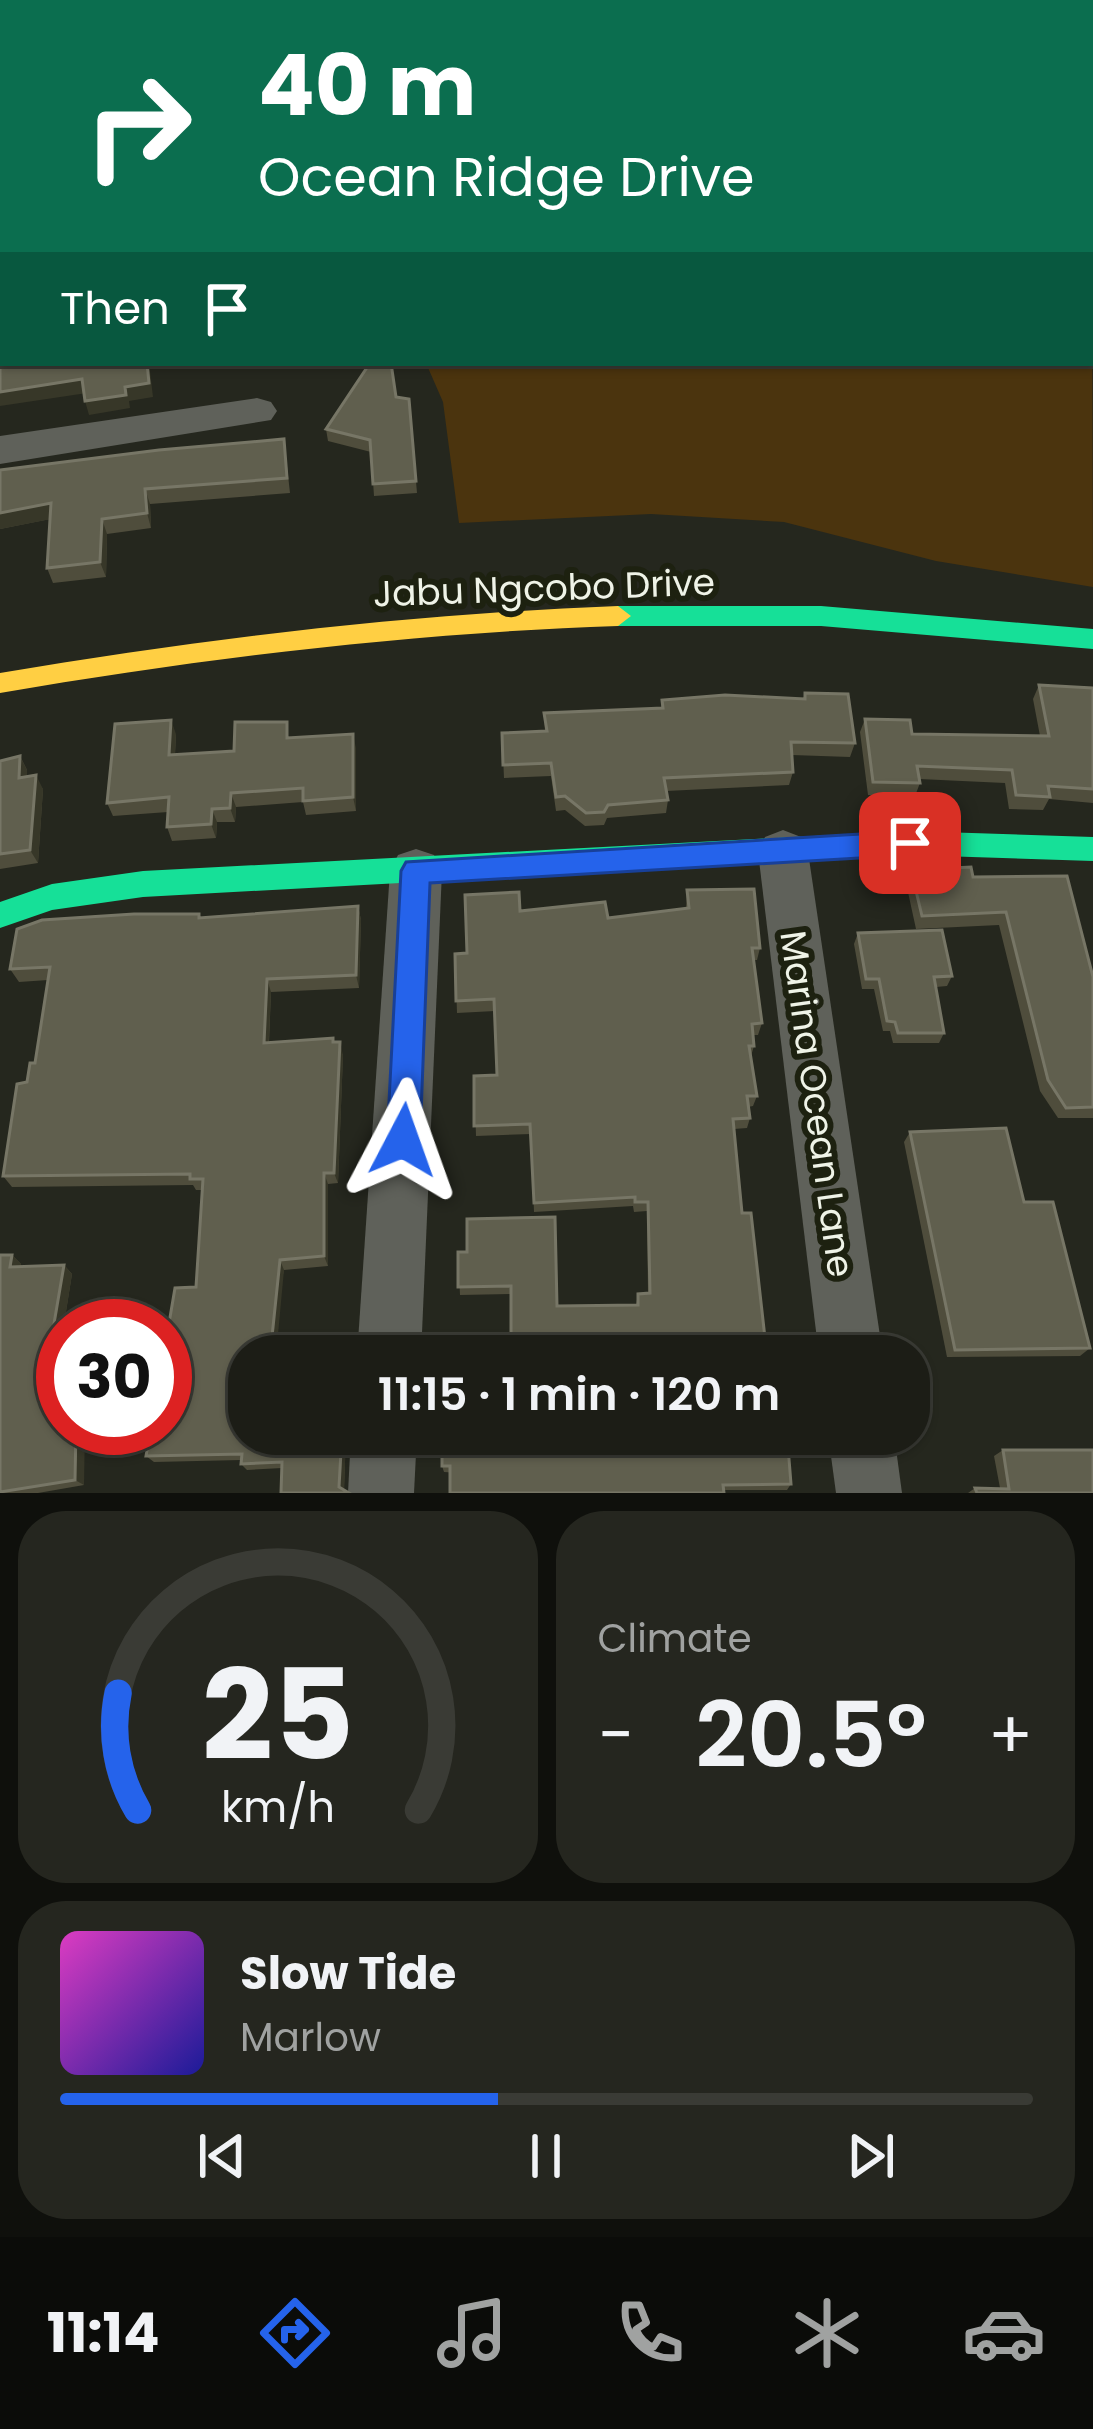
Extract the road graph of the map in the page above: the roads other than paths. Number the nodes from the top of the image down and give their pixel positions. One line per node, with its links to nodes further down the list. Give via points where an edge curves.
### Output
1 (256, 412): 2 (street)
2 (0, 451)
3 (1093, 639): 4 (main road, Jabu Ngcobo Drive, via 846,619 583,616 352,631)
4 (0, 683)
5 (1093, 849): 6 (main road, via 910,843)
6 (783, 852): 7 (main road); 10 (street, Marina Ocean Lane)
7 (416, 871): 8 (main road, via 143,884 52,897); 9 (street)
8 (0, 915)
9 (390, 1335)
10 (848, 1335)
11 (383, 1455): 13 (street)
12 (864, 1455): 14 (street)
13 (381, 1493)
14 (869, 1493)

